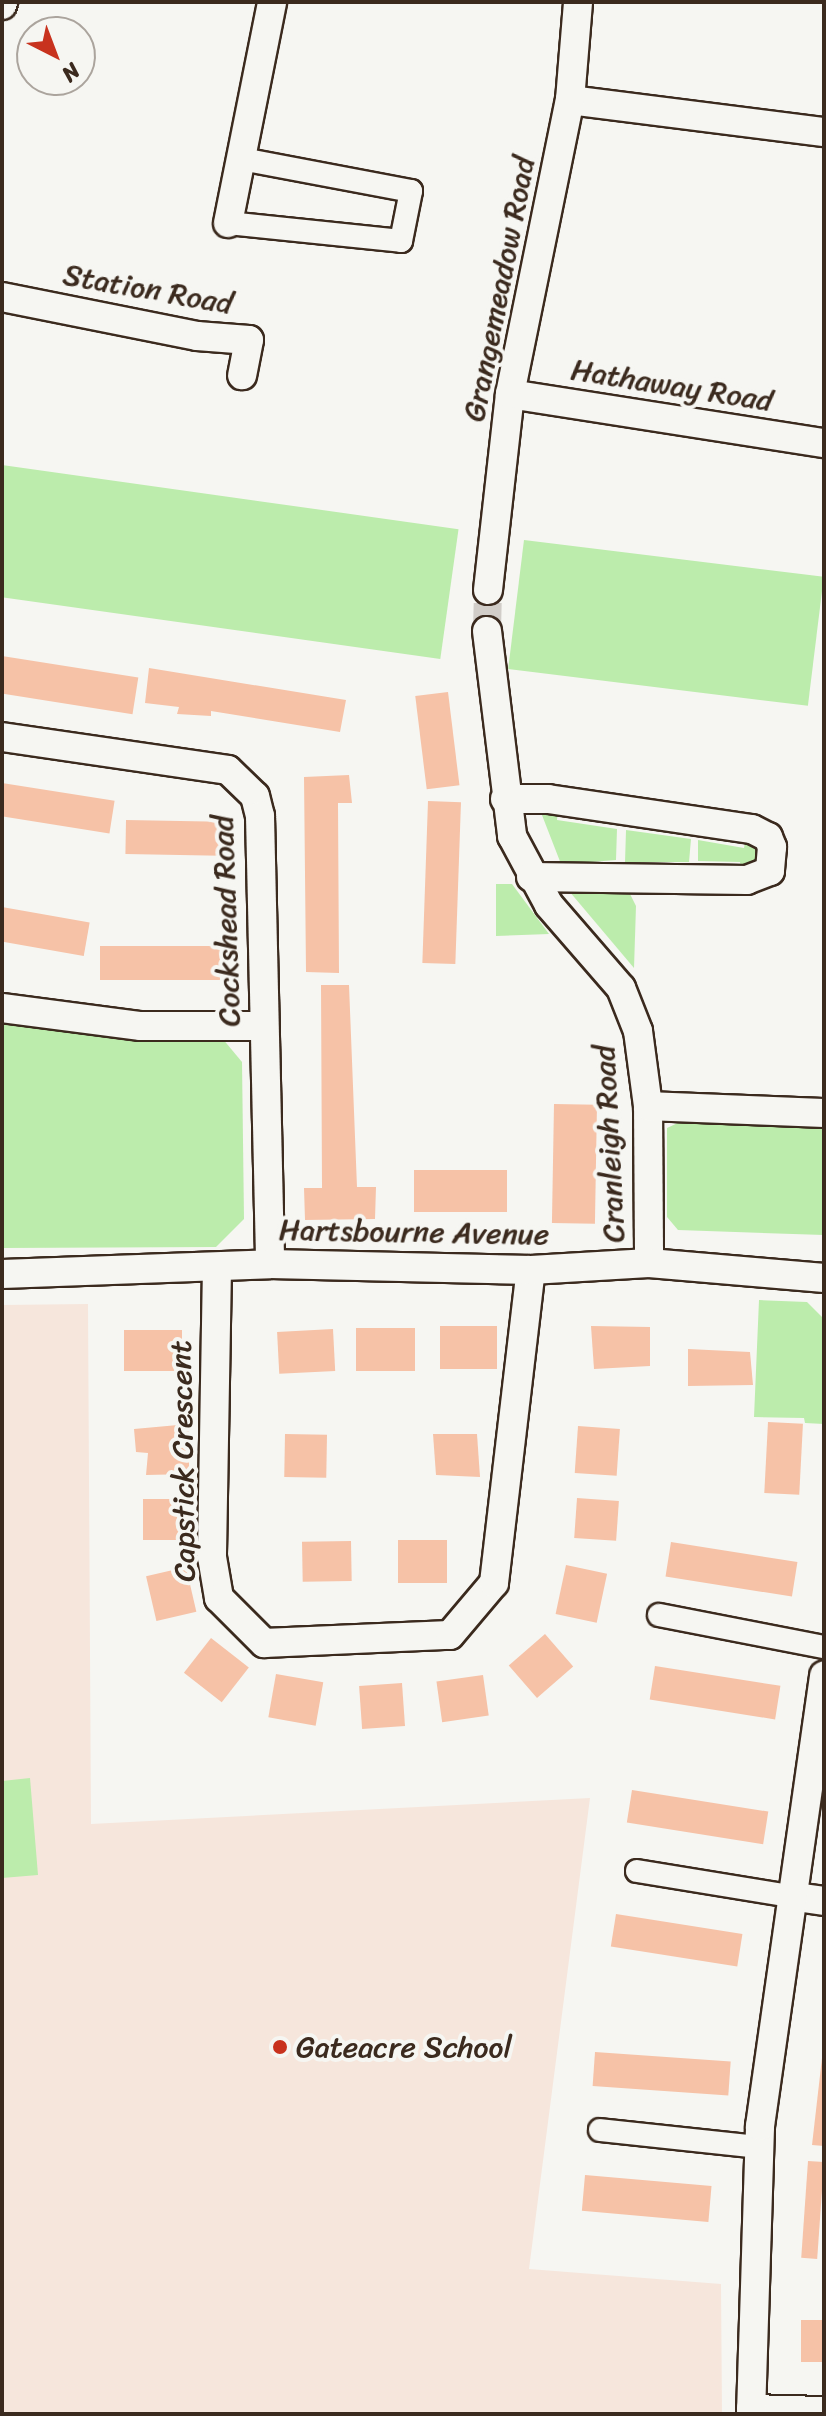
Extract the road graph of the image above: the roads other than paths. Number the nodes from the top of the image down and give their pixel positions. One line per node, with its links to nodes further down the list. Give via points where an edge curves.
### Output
1 (272, 2): 5 (street)
2 (578, 2): 3 (street, Grangemeadow Road)
3 (570, 100): 4 (street); 9 (street, Grangemeadow Road)
4 (824, 133)
5 (241, 159): 6 (street); 6 (street, via 411,191 401,241)
6 (228, 223)
7 (2, 297): 8 (street, Station Road, via 197,336 249,340)
8 (242, 375)
9 (510, 394): 10 (street, Hathaway Road); 11 (street, Grangemeadow Road)
10 (824, 443)
11 (488, 590)
12 (487, 631): 14 (street, Cranleigh Road)
13 (2, 737): 17 (street, Cockshead Road, via 228,770 243,780 255,796 260,816)
14 (505, 799): 15 (street, Cranleigh Road, via 512,836); 15 (street, via 548,799 752,829 768,837 772,847 770,871 747,880)
15 (531, 877): 18 (street, Cranleigh Road, via 607,967 627,999 638,1031)
16 (2, 1008): 17 (street, via 141,1026)
17 (263, 1026): 21 (street, Cockshead Road)
18 (648, 1106): 19 (street); 20 (street, Cranleigh Road)
19 (824, 1113)
20 (649, 1263): 23 (street, Hartsbourne Avenue); 25 (street, Hartsbourne Avenue)
21 (270, 1264): 22 (street, Hartsbourne Avenue); 23 (street, Hartsbourne Avenue)
22 (217, 1267): 23 (street, Capstick Crescent, via 212,1557 219,1598 264,1643 450,1635 494,1583); 24 (street, Hartsbourne Avenue)
23 (531, 1270)
24 (2, 1274)
25 (824, 1278)
26 (659, 1615): 27 (street)
27 (824, 1647)
28 (824, 1676): 30 (street)
29 (637, 1871): 30 (street)
30 (796, 1897): 31 (street); 33 (street)
31 (824, 1901)
32 (600, 2130): 33 (street)
33 (758, 2147): 35 (street)
34 (824, 2411): 35 (street)
35 (751, 2412)

